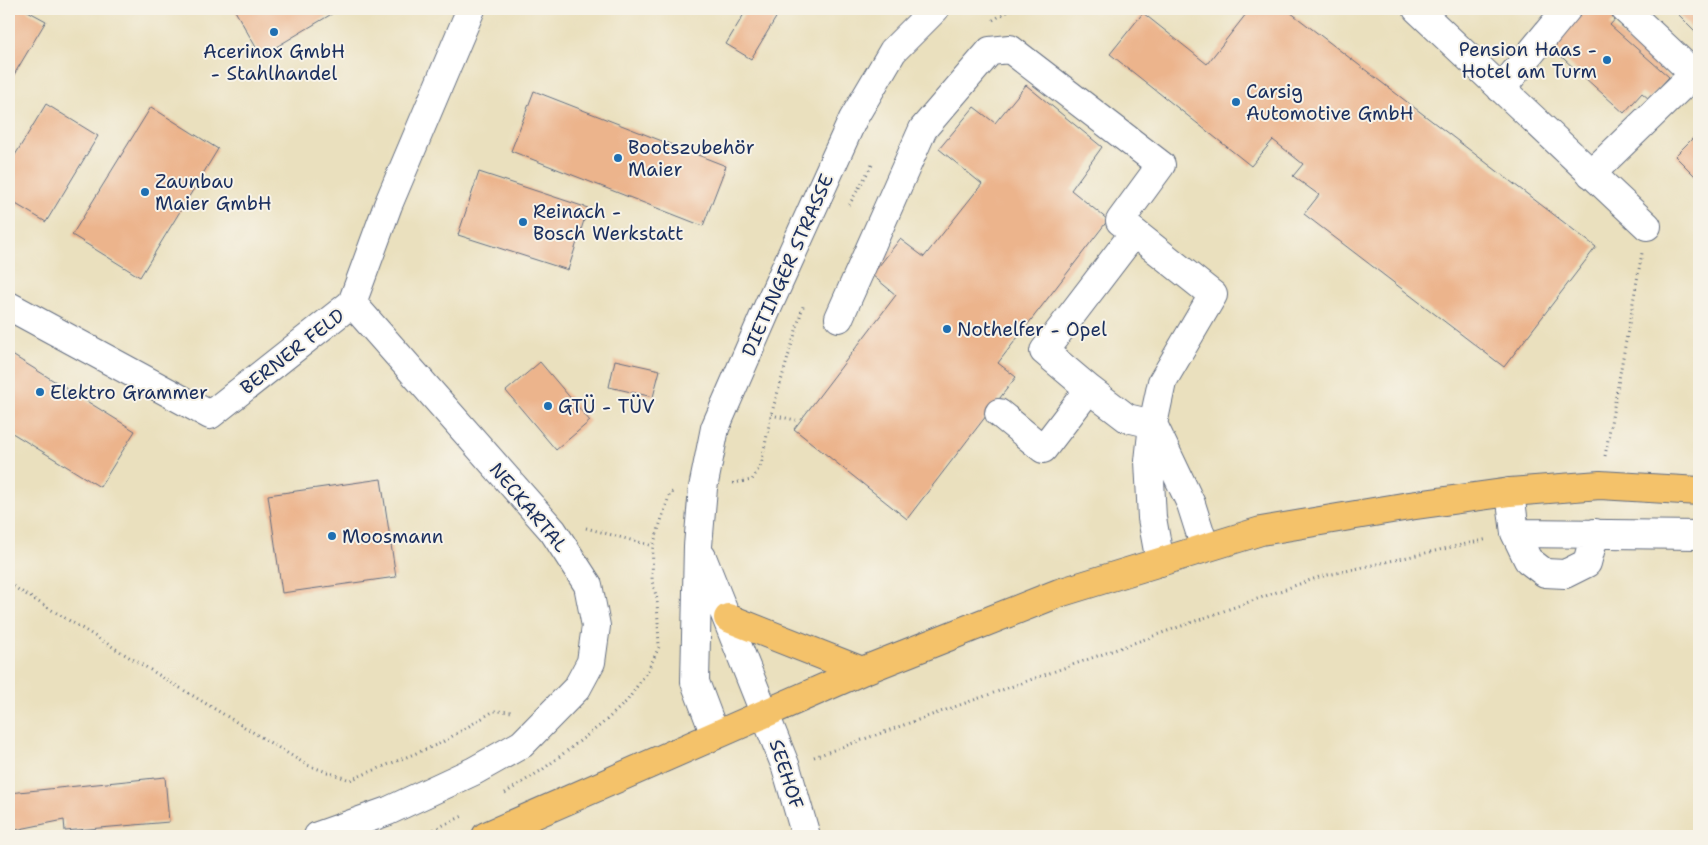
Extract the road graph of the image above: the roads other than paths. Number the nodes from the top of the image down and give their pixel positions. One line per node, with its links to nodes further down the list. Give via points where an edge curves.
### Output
1 (471, 9): 10 (street, BERNER FELD, via 388,205)
2 (935, 9): 21 (street, DIETINGER STRASSE, via 893,51 853,119 770,302 715,428 703,488)
3 (1417, 9): 6 (street)
4 (1567, 9): 6 (street)
5 (1625, 9): 7 (street, via 1694,74)
6 (1501, 89): 7 (street)
7 (1591, 174): 8 (street)
8 (1647, 226)
9 (1134, 233): 12 (street, via 1120,221 1161,165 1010,49 990,51 923,129); 13 (street, via 1044,351); 15 (street, via 1213,295 1162,382)
10 (352, 303): 11 (street, BERNER FELD, via 210,415); 28 (street, NECKARTAL, via 554,531 588,585 596,626 591,662 576,688 522,744 474,771 388,811)
11 (9, 306)
12 (839, 318)
13 (1089, 389): 14 (street, via 1043,449); 15 (street, via 1127,418)
14 (999, 412)
15 (1153, 424): 22 (street, via 1191,504); 23 (street, via 1149,461 1152,518)
16 (1699, 491): 17 (main road, via 1600,486)
17 (1510, 492): 18 (street); 22 (main road, via 1261,531)
18 (1515, 533): 19 (street); 19 (street, via 1528,560 1545,573 1565,574 1587,563)
19 (1595, 533): 20 (street)
20 (1699, 535)
21 (698, 546): 24 (street, DIETINGER STRASSE); 27 (street, DIETINGER STRASSE, via 695,682)
22 (1205, 548): 23 (main road)
23 (1160, 562): 25 (main road, via 1059,593)
24 (728, 618): 25 (main road); 26 (street, DIETINGER STRASSE)
25 (862, 670): 26 (main road)
26 (765, 713): 27 (main road); 30 (street, SEEHOF, via 786,766)
27 (715, 735): 29 (main road)
28 (318, 836)
29 (486, 836)
30 (806, 836)

